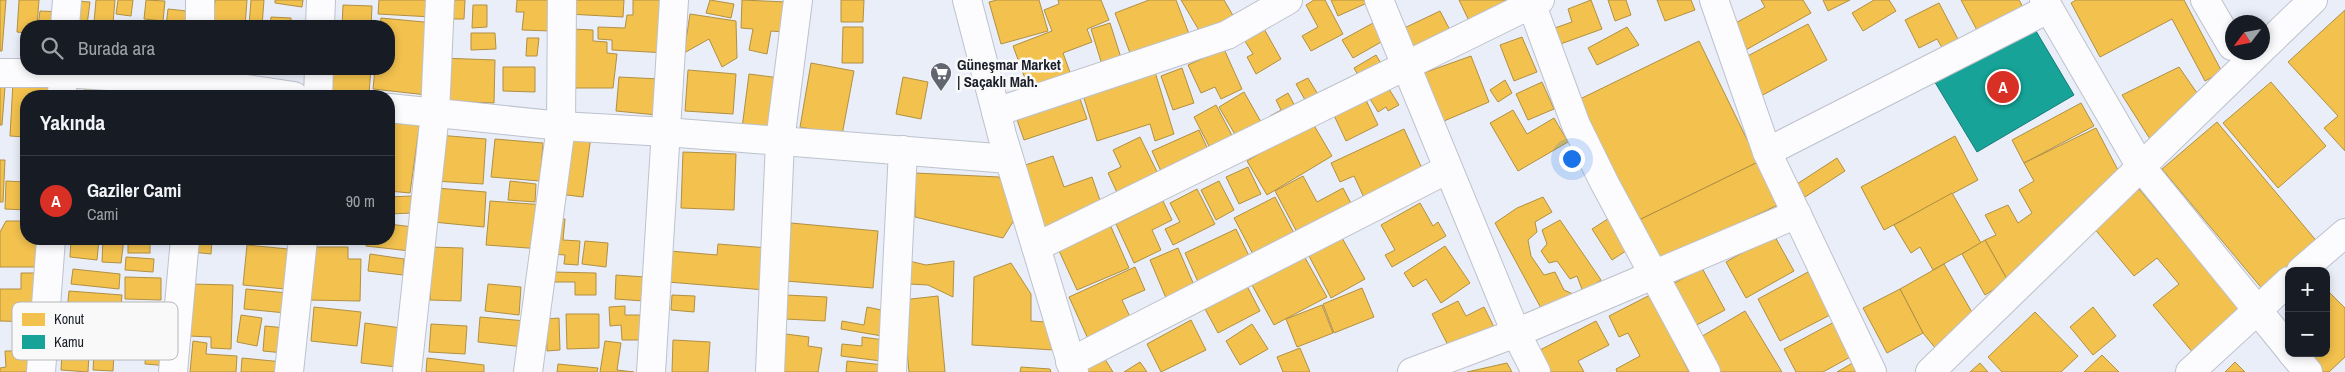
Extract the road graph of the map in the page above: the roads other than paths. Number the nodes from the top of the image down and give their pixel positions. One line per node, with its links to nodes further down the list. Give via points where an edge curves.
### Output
1 (67, 0): 16 (street)
2 (200, 0): 17 (street)
3 (321, 0): 18 (street)
4 (440, 0): 33 (street)
5 (562, 0): 34 (street)
6 (674, 0): 35 (street)
7 (798, 0): 36 (street)
8 (967, 0): 32 (street)
9 (1288, 0): 32 (street, via 1227,35)
10 (1379, 0): 22 (street)
11 (1714, 0): 38 (street)
12 (2205, 0): 19 (street)
13 (2313, 0): 20 (street)
14 (1534, 1): 22 (street); 49 (street, via 1576,125)
15 (2046, 5): 38 (street); 40 (street)
16 (65, 20)
17 (200, 20)
18 (320, 20)
19 (2225, 25)
20 (2270, 35)
21 (2240, 60): 40 (street)
22 (1407, 67): 41 (street); 47 (street)
23 (0, 73): 24 (street)
24 (20, 75)
25 (21, 75): 27 (street)
26 (319, 75): 30 (street)
27 (63, 79): 28 (street)
28 (198, 82): 29 (street)
29 (253, 90)
30 (318, 90)
31 (395, 109): 33 (street)
32 (996, 112): 39 (street)
33 (434, 113): 34 (street); 59 (street)
34 (561, 126): 35 (street); 60 (street)
35 (666, 132): 36 (street); 61 (street)
36 (780, 141): 37 (street); 62 (street)
37 (903, 150): 39 (street); 63 (street)
38 (1768, 152): 42 (street)
39 (1009, 158): 47 (street)
40 (2140, 167): 52 (street); 68 (street)
41 (1448, 169): 54 (street); 57 (street)
42 (1797, 214): 49 (street); 67 (street)
43 (2345, 233): 48 (street)
44 (51, 245): 51 (street)
45 (184, 245): 53 (street)
46 (302, 245): 58 (street)
47 (1036, 247): 57 (street)
48 (2306, 267)
49 (1653, 275): 54 (street); 66 (street)
50 (2285, 285): 52 (street)
51 (46, 302)
52 (2256, 310): 55 (street); 69 (street)
53 (178, 317)
54 (1516, 333): 64 (street); 65 (street)
55 (2285, 344)
56 (2295, 357): 70 (street)
57 (1072, 367)
58 (289, 372)
59 (407, 372)
60 (528, 372)
61 (651, 372)
62 (770, 372)
63 (892, 372)
64 (1412, 372)
65 (1536, 372)
66 (1706, 372)
67 (1872, 372)
68 (1930, 372)
69 (2190, 372)
70 (2308, 372)

